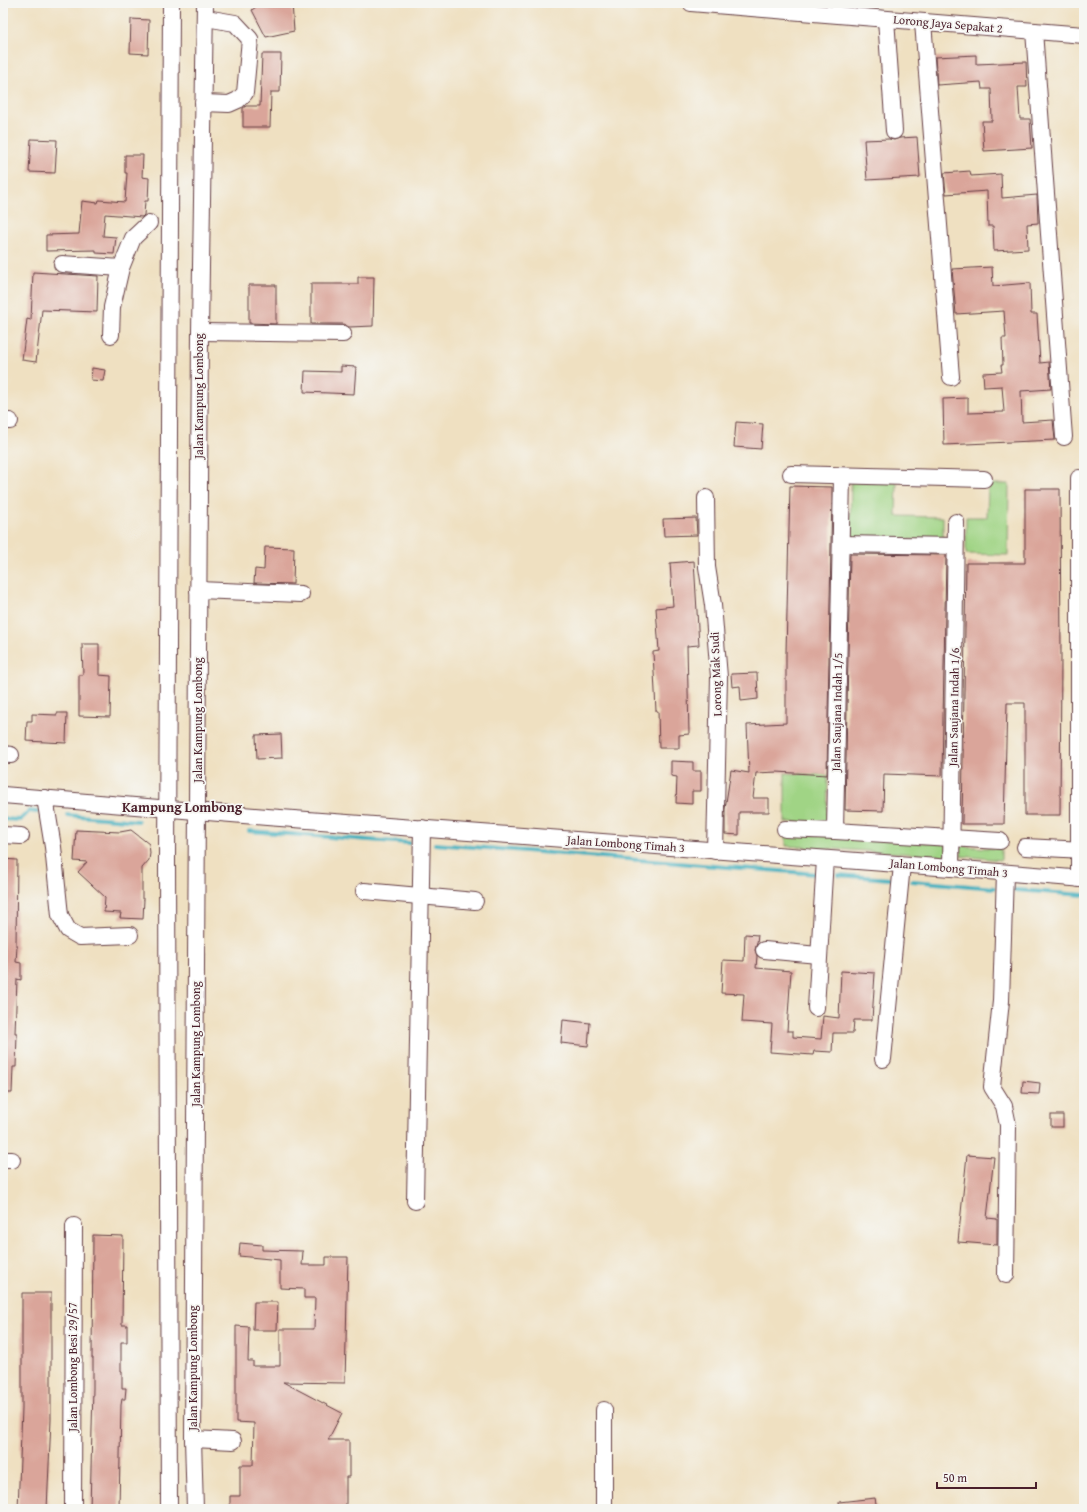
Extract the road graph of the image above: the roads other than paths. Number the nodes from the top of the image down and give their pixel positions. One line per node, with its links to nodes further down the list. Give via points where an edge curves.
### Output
1 (171, 3): 13 (street)
2 (692, 3): 3 (street, Lorong Jaya Sepakat 2)
3 (796, 7): 5 (street, Lorong Jaya Sepakat 2)
4 (205, 11): 9 (street, Jalan Kampung Lombong); 9 (street, via 235,23 250,39 244,93 238,100 229,104)
5 (886, 19): 6 (street, Lorong Jaya Sepakat 2); 10 (street)
6 (923, 22): 7 (street, Lorong Jaya Sepakat 2); 19 (street)
7 (1034, 31): 8 (street, Lorong Jaya Sepakat 2); 20 (street)
8 (1084, 35)
9 (203, 103): 16 (street, Jalan Kampung Lombong)
10 (894, 131)
11 (132, 223): 12 (street)
12 (149, 223): 13 (street); 15 (street, via 133,238)
13 (170, 234): 33 (street)
14 (62, 264): 15 (street)
15 (121, 268): 18 (street, via 112,307)
16 (200, 332): 17 (street); 29 (street, Jalan Kampung Lombong)
17 (343, 334)
18 (111, 335)
19 (951, 377)
20 (1064, 437)
21 (791, 474): 22 (street)
22 (842, 476): 24 (street); 27 (street, Jalan Saujana Indah 1/5)
23 (1079, 478): 43 (street)
24 (984, 479)
25 (706, 498): 44 (street, Lorong Mak Sudi, via 707,567 719,677)
26 (956, 522): 28 (street, Jalan Saujana Indah 1/6)
27 (841, 544): 28 (street); 37 (street, Jalan Saujana Indah 1/5)
28 (955, 546): 40 (street, Jalan Saujana Indah 1/6)
29 (198, 590): 30 (street); 34 (street, Jalan Kampung Lombong)
30 (300, 594)
31 (3, 795): 32 (street, Jalan Lombong Timah 3)
32 (45, 798): 33 (street, Jalan Lombong Timah 3); 53 (street, via 60,915 68,930 80,937)
33 (168, 809): 34 (street, Jalan Lombong Timah 3); 65 (street)
34 (198, 811): 35 (street, Jalan Lombong Timah 3); 62 (street, Jalan Kampung Lombong)
35 (422, 828): 44 (street, Jalan Lombong Timah 3); 51 (street)
36 (786, 829): 37 (street)
37 (835, 831): 40 (street)
38 (3, 835): 39 (street)
39 (21, 836)
40 (952, 839): 41 (street); 47 (street, Jalan Saujana Indah 1/6)
41 (1000, 841)
42 (1025, 847): 43 (street)
43 (1081, 850): 49 (street)
44 (716, 851): 45 (street, Jalan Lombong Timah 3)
45 (825, 859): 46 (street, Jalan Lombong Timah 3); 55 (street)
46 (902, 864): 47 (street, Jalan Lombong Timah 3); 57 (street)
47 (951, 868): 48 (street, Jalan Lombong Timah 3)
48 (1005, 873): 49 (street, Jalan Lombong Timah 3); 60 (street, via 1001,1001 992,1087 1004,1106 1008,1125)
49 (1081, 879)
50 (364, 891): 51 (street)
51 (421, 896): 52 (street); 58 (street)
52 (475, 900)
53 (130, 935)
54 (764, 950): 55 (street)
55 (818, 955): 56 (street)
56 (816, 1008)
57 (883, 1059)
58 (415, 1201)
59 (74, 1226): 64 (street, Jalan Lombong Besi 29/57)
60 (1006, 1275)
61 (604, 1410): 67 (street)
62 (193, 1439): 63 (street); 66 (street, Jalan Kampung Lombong)
63 (233, 1441)
64 (73, 1509)
65 (169, 1509)
66 (195, 1509)
67 (604, 1509)

